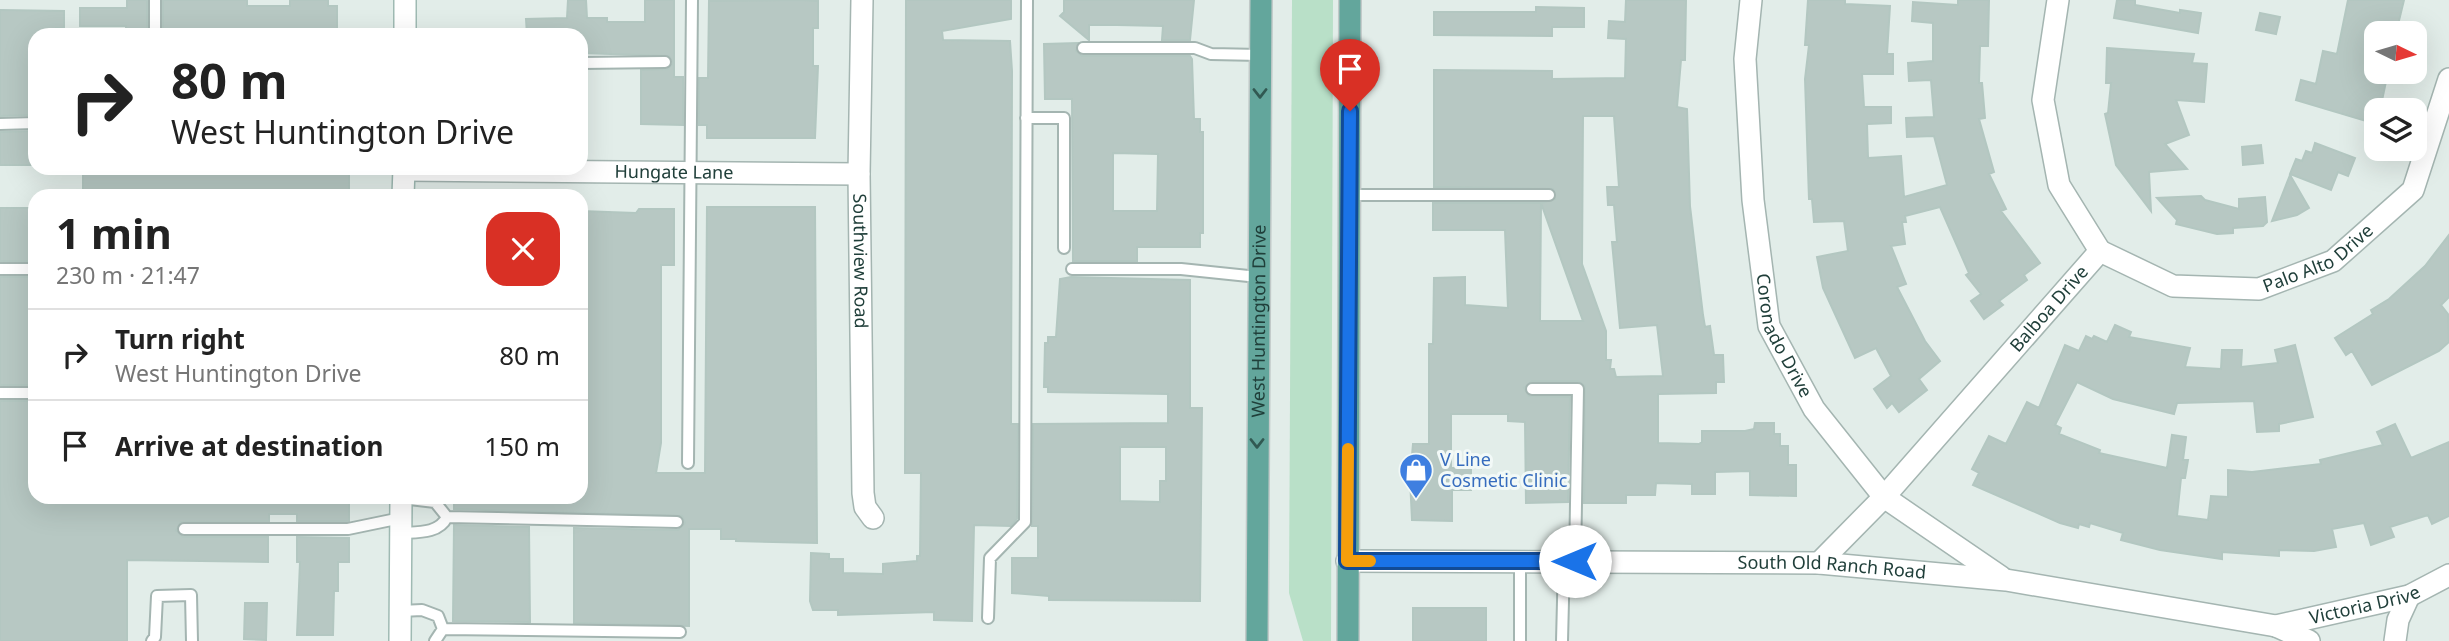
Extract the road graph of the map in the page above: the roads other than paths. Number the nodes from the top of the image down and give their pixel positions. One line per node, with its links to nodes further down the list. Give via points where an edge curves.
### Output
1 (155, 0): 10 (lane)
2 (405, 0): 11 (street)
3 (692, 0): 21 (lane)
4 (862, 0): 22 (street, Southview Road)
5 (1027, 0): 17 (lane)
6 (1261, 0): 13 (main road, West Huntington Drive)
7 (1350, 0): 23 (main road)
8 (1751, 0): 35 (street, Coronado Drive, via 1745,59 1753,200 1769,326 1814,409)
9 (2058, 0): 26 (street, Balboa Drive, via 2043,100 2059,185)
10 (155, 28)
11 (405, 28)
12 (1083, 48): 13 (lane, via 1195,48 1211,54)
13 (1260, 55): 30 (main road, West Huntington Drive, one-way to 30)
14 (665, 62): 15 (lane)
15 (588, 63)
16 (2449, 79): 26 (street, Palo Alto Drive, via 2413,190 2333,261 2259,289 2173,286)
17 (1026, 118): 25 (lane, via 1064,118); 51 (lane, via 1025,522 990,558)
18 (0, 124): 19 (lane)
19 (28, 124)
20 (588, 171): 21 (street, Hungate Lane)
21 (691, 172): 22 (street, Hungate Lane); 34 (lane)
22 (859, 174): 40 (street, Southview Road, via 863,493 865,508)
23 (1350, 195): 24 (lane); 44 (main road)
24 (1549, 195)
25 (1064, 248)
26 (2100, 251): 35 (street, Balboa Drive)
27 (0, 269): 28 (lane)
28 (28, 269)
29 (1072, 269): 30 (lane, via 1181,269)
30 (1258, 277): 54 (main road, West Huntington Drive, one-way to 54)
31 (1532, 389): 45 (lane, via 1578,389)
32 (0, 393): 33 (lane)
33 (28, 393)
34 (688, 463)
35 (1884, 497): 46 (street, Balboa Drive); 48 (street, Coronado Drive)
36 (427, 504): 38 (lane)
37 (437, 504): 39 (lane)
38 (401, 511): 39 (lane, via 432,529 443,525); 42 (lane, via 348,529); 50 (street)
39 (447, 517): 41 (lane)
40 (873, 518)
41 (677, 522)
42 (184, 529)
43 (1520, 560): 44 (street, South Old Ranch Road); 45 (street, South Old Ranch Road); 62 (lane)
44 (1347, 561): 61 (main road)
45 (1570, 561): 46 (street, South Old Ranch Road); 63 (lane)
46 (1819, 563): 48 (street, South Old Ranch Road)
47 (2449, 575): 49 (street, Victoria Drive)
48 (2006, 580): 52 (street, South Old Ranch Road)
49 (2409, 596): 52 (street, Victoria Drive); 65 (street)
50 (401, 611): 53 (lane, via 429,612 438,616); 58 (street)
51 (988, 618)
52 (2276, 626): 64 (street, South Old Ranch Road)
53 (443, 629): 55 (lane); 59 (lane)
54 (1256, 630): 60 (main road)
55 (680, 632)
56 (152, 641): 57 (lane, via 157,596 191,595)
57 (192, 641)
58 (400, 641)
59 (435, 641)
60 (1265, 641)
61 (1348, 641)
62 (1520, 641)
63 (1562, 641)
64 (2309, 641)
65 (2395, 641)

